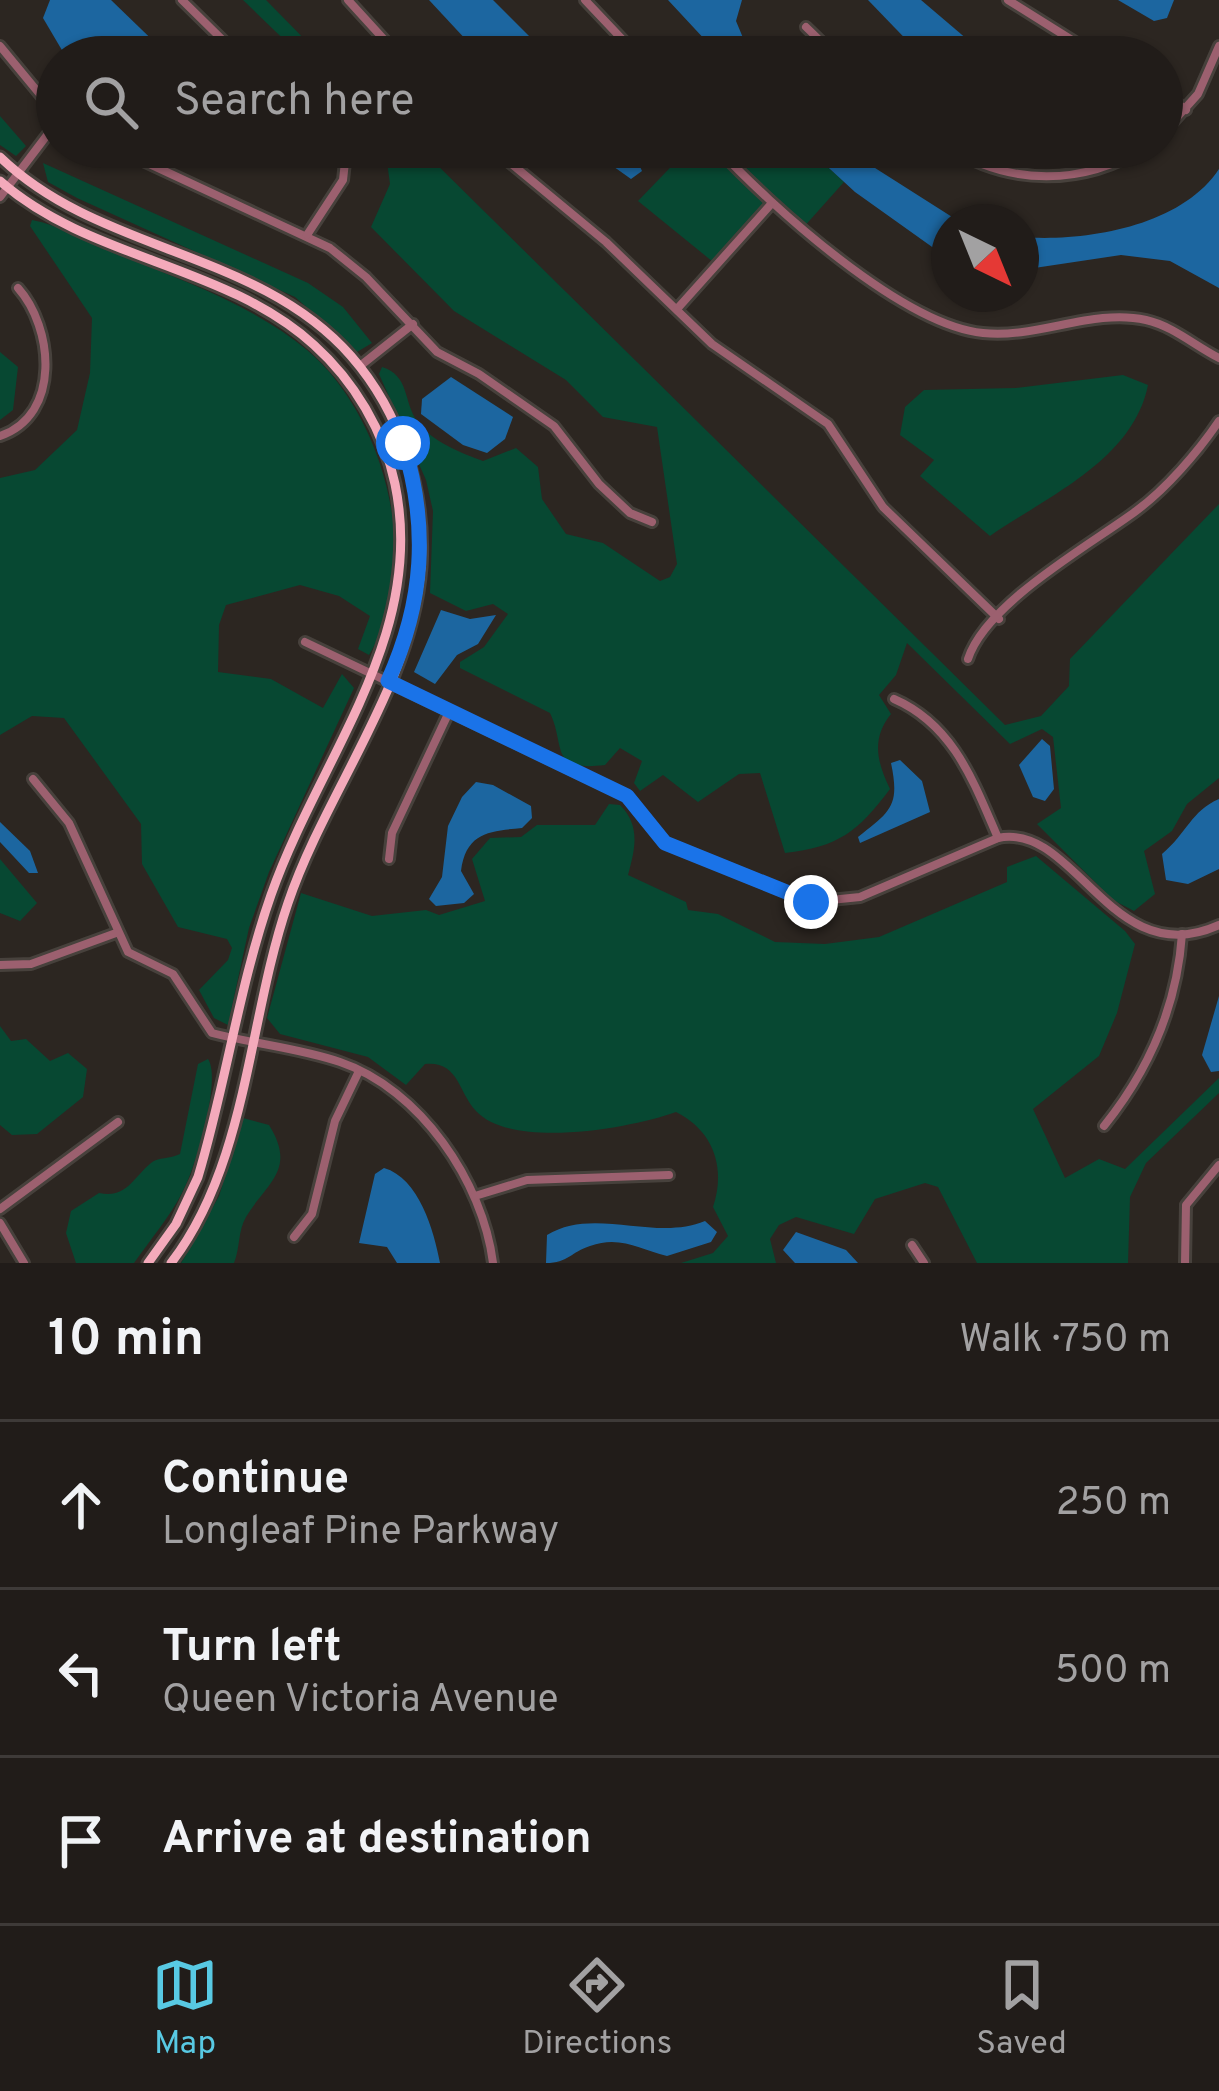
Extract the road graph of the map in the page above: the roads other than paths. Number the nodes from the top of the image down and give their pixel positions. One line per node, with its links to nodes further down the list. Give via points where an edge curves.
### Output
1 (182, 0): 6 (street)
2 (348, 0): 7 (street)
3 (585, 0): 8 (street)
4 (1008, 0): 10 (street)
5 (806, 27): 9 (street)
6 (219, 36)
7 (381, 36)
8 (619, 36)
9 (816, 36)
10 (1065, 36)
11 (0, 46): 13 (street)
12 (1219, 46): 15 (street)
13 (36, 95)
14 (1183, 108): 15 (street)
15 (1186, 110): 16 (street)
16 (1183, 113)
17 (36, 149): 25 (street)
18 (0, 157): 25 (main road)
19 (159, 168): 28 (street)
20 (344, 168): 28 (street)
21 (516, 168): 30 (street)
22 (737, 168): 27 (street)
23 (993, 168): 24 (street, via 1044,177)
24 (1100, 168)
25 (18, 174): 26 (street); 33 (main road, via 64,203 266,287)
26 (3, 189): 40 (main road, via 257,304 345,378 386,450 402,527 399,597)
27 (772, 203): 30 (street); 32 (street, via 948,326 998,334 1140,319)
28 (307, 235): 31 (street)
29 (17, 288): 35 (street, via 38,315 46,357 31,414)
30 (676, 309): 37 (street, via 733,360 828,424 883,507)
31 (413, 324): 33 (street); 36 (street, via 436,352 554,426 599,484)
32 (1219, 358)
33 (360, 366): 41 (main road, via 403,443 420,526 415,605)
34 (1219, 421): 37 (street, via 1146,502 1052,566)
35 (0, 436)
36 (652, 522)
37 (999, 619): 39 (street)
38 (304, 642): 40 (street)
39 (968, 659)
40 (372, 673): 41 (street); 51 (main road, via 282,866)
41 (388, 681): 43 (street); 52 (main road, via 299,873)
42 (894, 699): 45 (street, via 963,756)
43 (449, 712): 45 (street, via 627,796 665,843 811,902 860,897); 46 (street, via 392,833)
44 (33, 778): 48 (street, via 77,837)
45 (998, 838): 49 (street, via 1019,835 1041,845 1122,917)
46 (389, 859)
47 (1219, 925): 49 (street)
48 (116, 933): 50 (street, via 32,964); 51 (street, via 128,952 173,974 205,1027)
49 (1182, 934): 55 (street, via 1160,1037)
50 (0, 965)
51 (233, 1039): 52 (street); 64 (main road, via 198,1177)
52 (251, 1041): 53 (street); 65 (main road, via 215,1183)
53 (359, 1071): 58 (street, via 419,1117); 61 (street, via 335,1121 313,1214)
54 (118, 1122): 59 (street)
55 (1104, 1126)
56 (1219, 1165): 68 (street, via 1186,1205)
57 (669, 1175): 58 (street, via 527,1180)
58 (475, 1196): 66 (street)
59 (0, 1209)
60 (0, 1222): 63 (street)
61 (295, 1237)
62 (912, 1245): 67 (street)
63 (24, 1263)
64 (148, 1263)
65 (171, 1263)
66 (493, 1263)
67 (925, 1263)
68 (1185, 1263)

